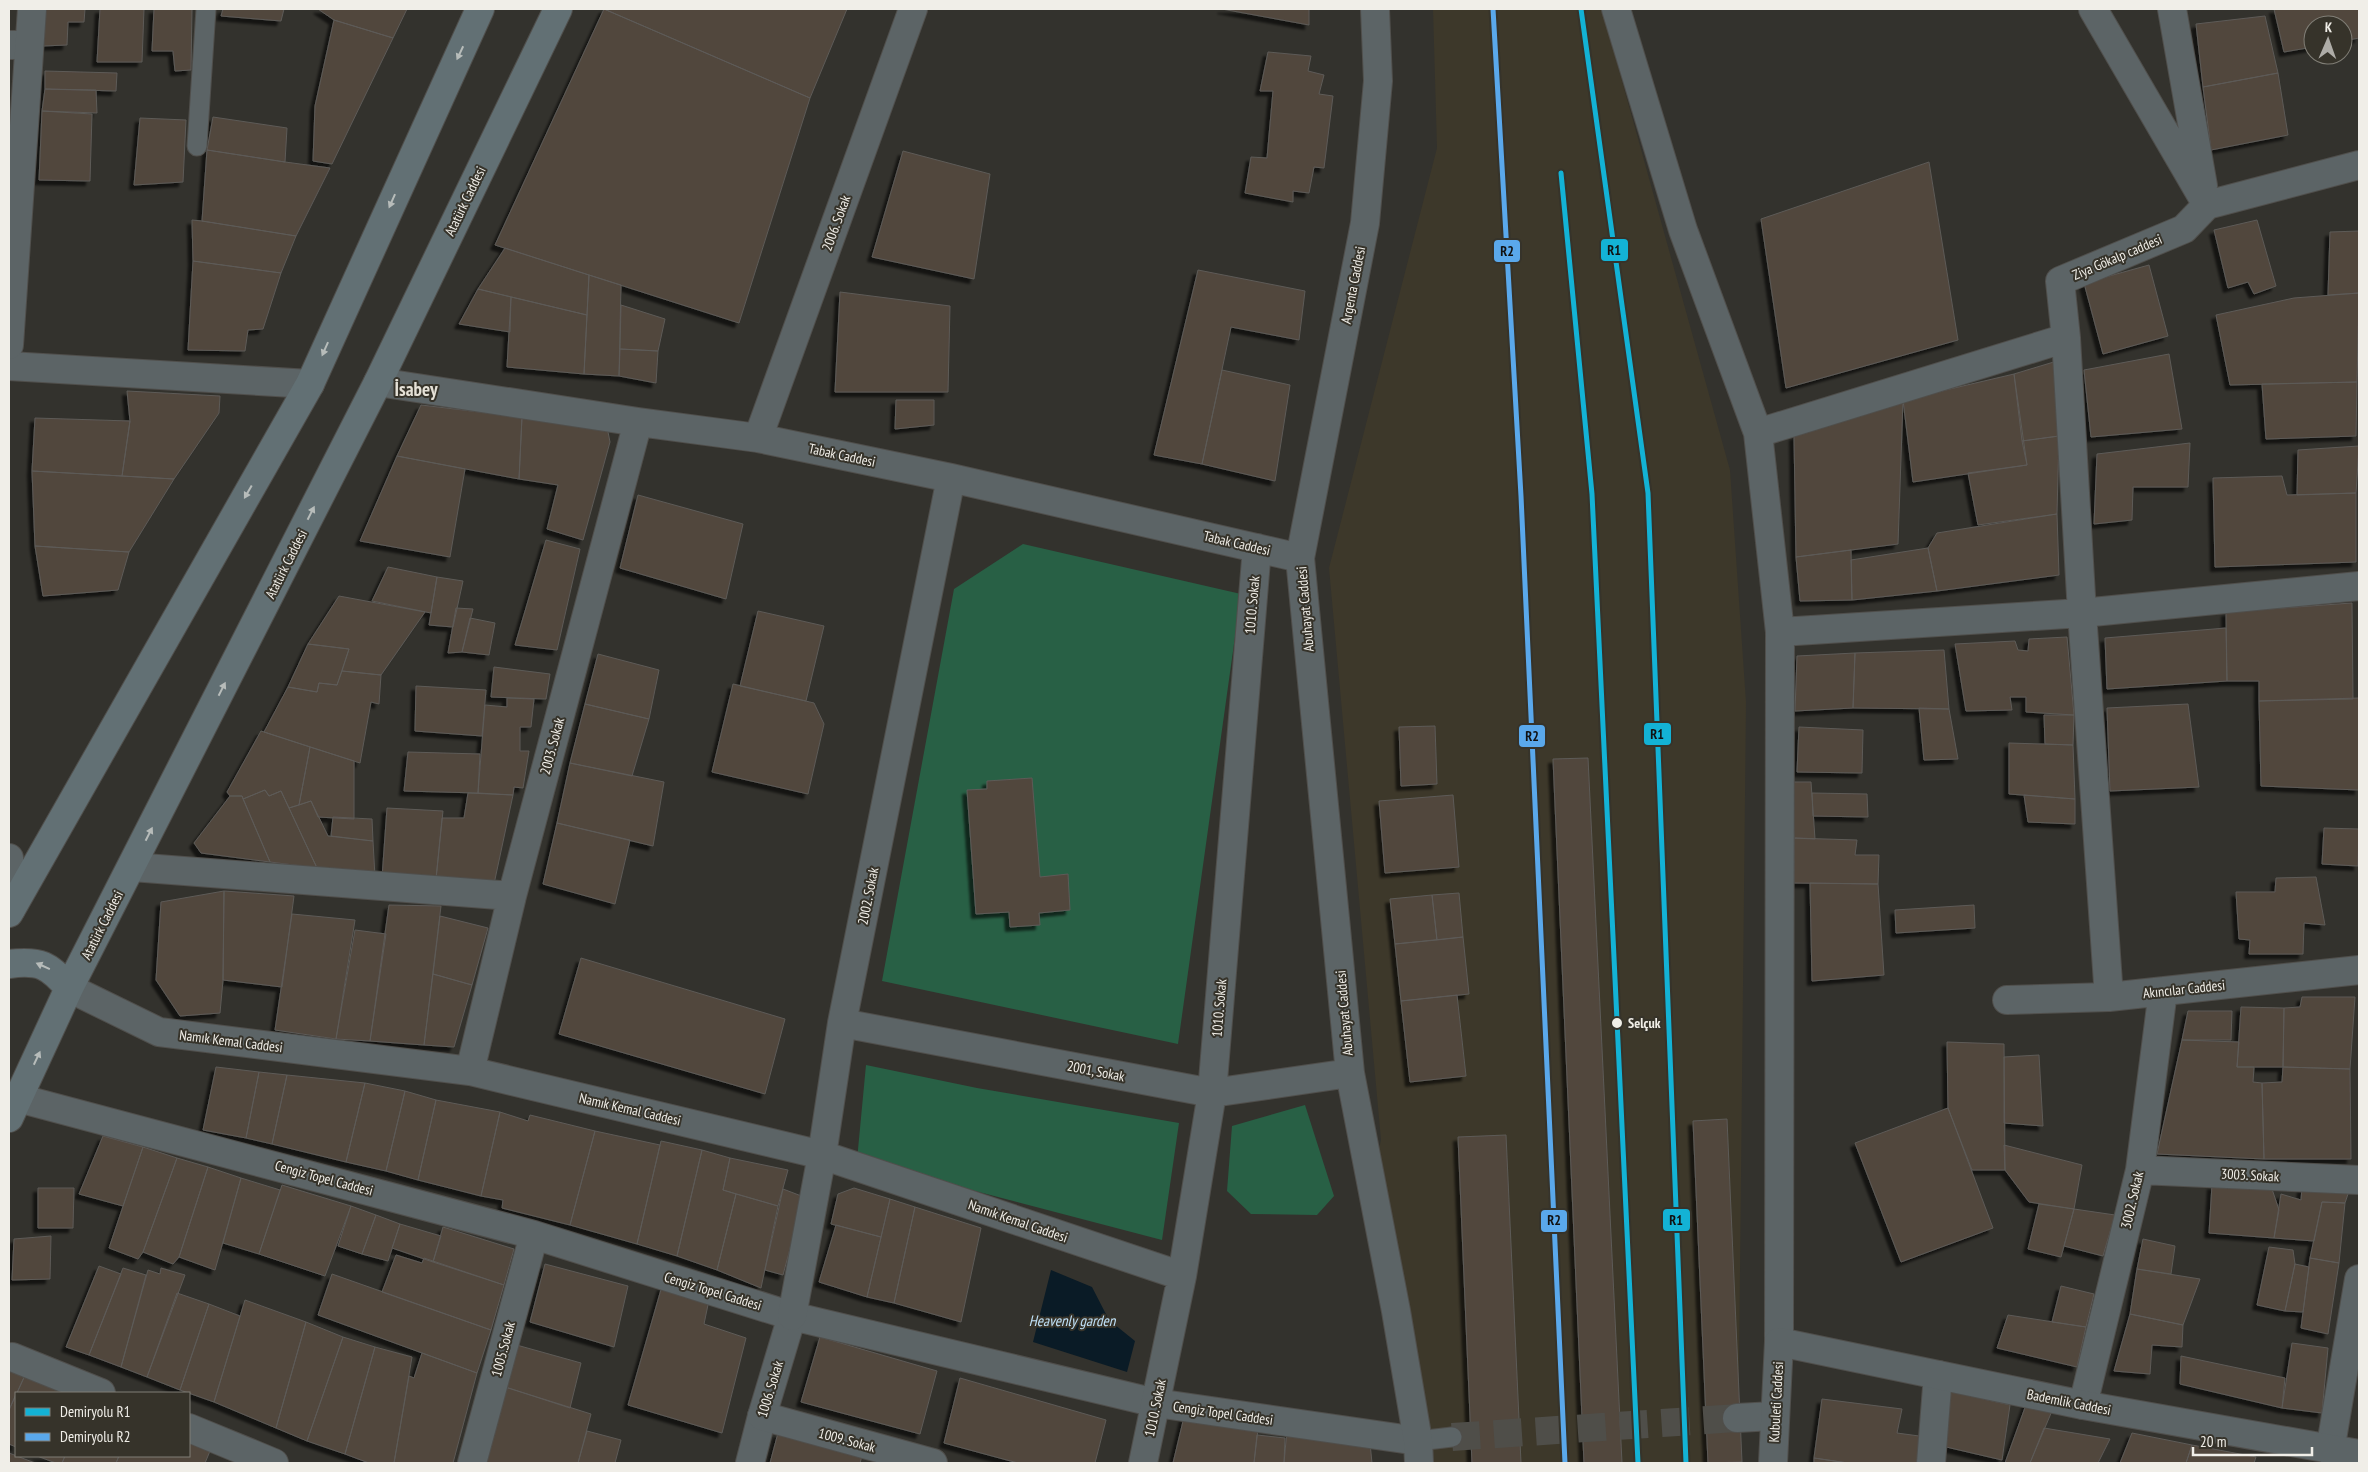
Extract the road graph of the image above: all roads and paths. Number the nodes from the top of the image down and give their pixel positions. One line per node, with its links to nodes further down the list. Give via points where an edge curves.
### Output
1 (32, 9): 10 (street)
2 (206, 9): 11 (lane)
3 (480, 9): 18 (highway, one-way to 18)
4 (558, 9): 17 (highway, Atatürk Caddesi)
5 (913, 9): 21 (street, 2006. Sokak)
6 (1375, 9): 24 (street, Argenta Caddesi, via 1378,81 1365,223)
7 (1616, 9): 20 (street, Kubuleti Caddesi, via 1682,230)
8 (2093, 9): 13 (street)
9 (2172, 9): 13 (street)
10 (19, 45): 15 (street)
11 (197, 146)
12 (2359, 165): 13 (street)
13 (2207, 205): 14 (street, Ziya Gökalp caddesi, via 2184,229 2060,281)
14 (2066, 338): 20 (street); 26 (street)
15 (9, 346)
16 (9, 366): 18 (street)
17 (378, 382): 19 (street, Tabak Caddesi); 29 (highway, Atatürk Caddesi, one-way to 17)
18 (310, 384): 31 (highway, one-way to 31)
19 (638, 422): 21 (street, Tabak Caddesi); 30 (street, 2003. Sokak)
20 (1758, 433): 27 (street, Kubuleti Caddesi)
21 (758, 438): 22 (street, Tabak Caddesi)
22 (951, 478): 23 (street, Tabak Caddesi); 38 (street, 2002. Sokak)
23 (1257, 548): 24 (street, Tabak Caddesi); 41 (street, 1010. Sokak)
24 (1300, 558): 40 (street, Abuhayat Caddesi)
25 (2359, 586): 26 (street)
26 (2082, 613): 27 (street); 36 (street)
27 (1780, 632): 50 (street, Kubuleti Caddesi)
28 (9, 858): 31 (street)
29 (132, 867): 30 (street); 34 (highway, Atatürk Caddesi)
30 (512, 896): 39 (street, 2003. Sokak)
31 (10, 911)
32 (9, 964): 34 (highway, one-way to 32, via 55,972 31,961)
33 (2359, 970): 35 (street, Akıncılar Caddesi)
34 (69, 988): 39 (street, Namık Kemal Caddesi, via 159,1032); 42 (highway, Atatürk Caddesi, one-way to 34)
35 (2163, 991): 36 (street, Akıncılar Caddesi); 44 (street, 3002. Sokak)
36 (2109, 997): 37 (street, Akıncılar Caddesi)
37 (2008, 1000)
38 (842, 1023): 41 (street, 2001, Sokak); 43 (street, 2002. Sokak)
39 (470, 1071): 43 (street, Namık Kemal Caddesi)
40 (1350, 1072): 41 (street, 2001, Sokak); 62 (street, Abuhayat Caddesi, via 1372,1180)
41 (1212, 1093): 47 (street, 1010. Sokak)
42 (12, 1108): 46 (street, Cengiz Topel Caddesi)
43 (822, 1154): 47 (street, Namık Kemal Caddesi); 49 (street, 2002. Sokak)
44 (2140, 1170): 45 (street, 3003. Sokak); 55 (street, 3002. Sokak)
45 (2359, 1180)
46 (534, 1235): 49 (street, Cengiz Topel Caddesi); 66 (street, 1005.Sokak)
47 (1182, 1276): 54 (street, 1010. Sokak)
48 (2359, 1279): 61 (street)
49 (792, 1316): 54 (street, Cengiz Topel Caddesi); 56 (street, 1006. Sokak)
50 (1779, 1342): 52 (street, Bademlik Caddesi); 57 (street, Kubuleti Caddesi)
51 (12, 1357): 53 (street)
52 (1938, 1375): 55 (street, Bademlik Caddesi); 71 (street)
53 (99, 1392)
54 (1156, 1403): 62 (street, Cengiz Topel Caddesi); 69 (street, 1010. Sokak)
55 (2083, 1405): 61 (street, Bademlik Caddesi)
56 (762, 1416): 67 (street, 1006. Sokak); 68 (street, 1009. Sokak)
57 (1774, 1416): 58 (street); 70 (street, Kubuleti Caddesi)
58 (1737, 1418)
59 (190, 1429): 63 (street)
60 (1452, 1437): 62 (lane)
61 (2330, 1451): 64 (street, Bademlik Caddesi)
62 (1418, 1452)
63 (226, 1454): 65 (street)
64 (2359, 1454)
65 (274, 1463)
66 (472, 1463)
67 (750, 1463)
68 (933, 1463)
69 (1143, 1463)
70 (1773, 1463)
71 (1930, 1463)

